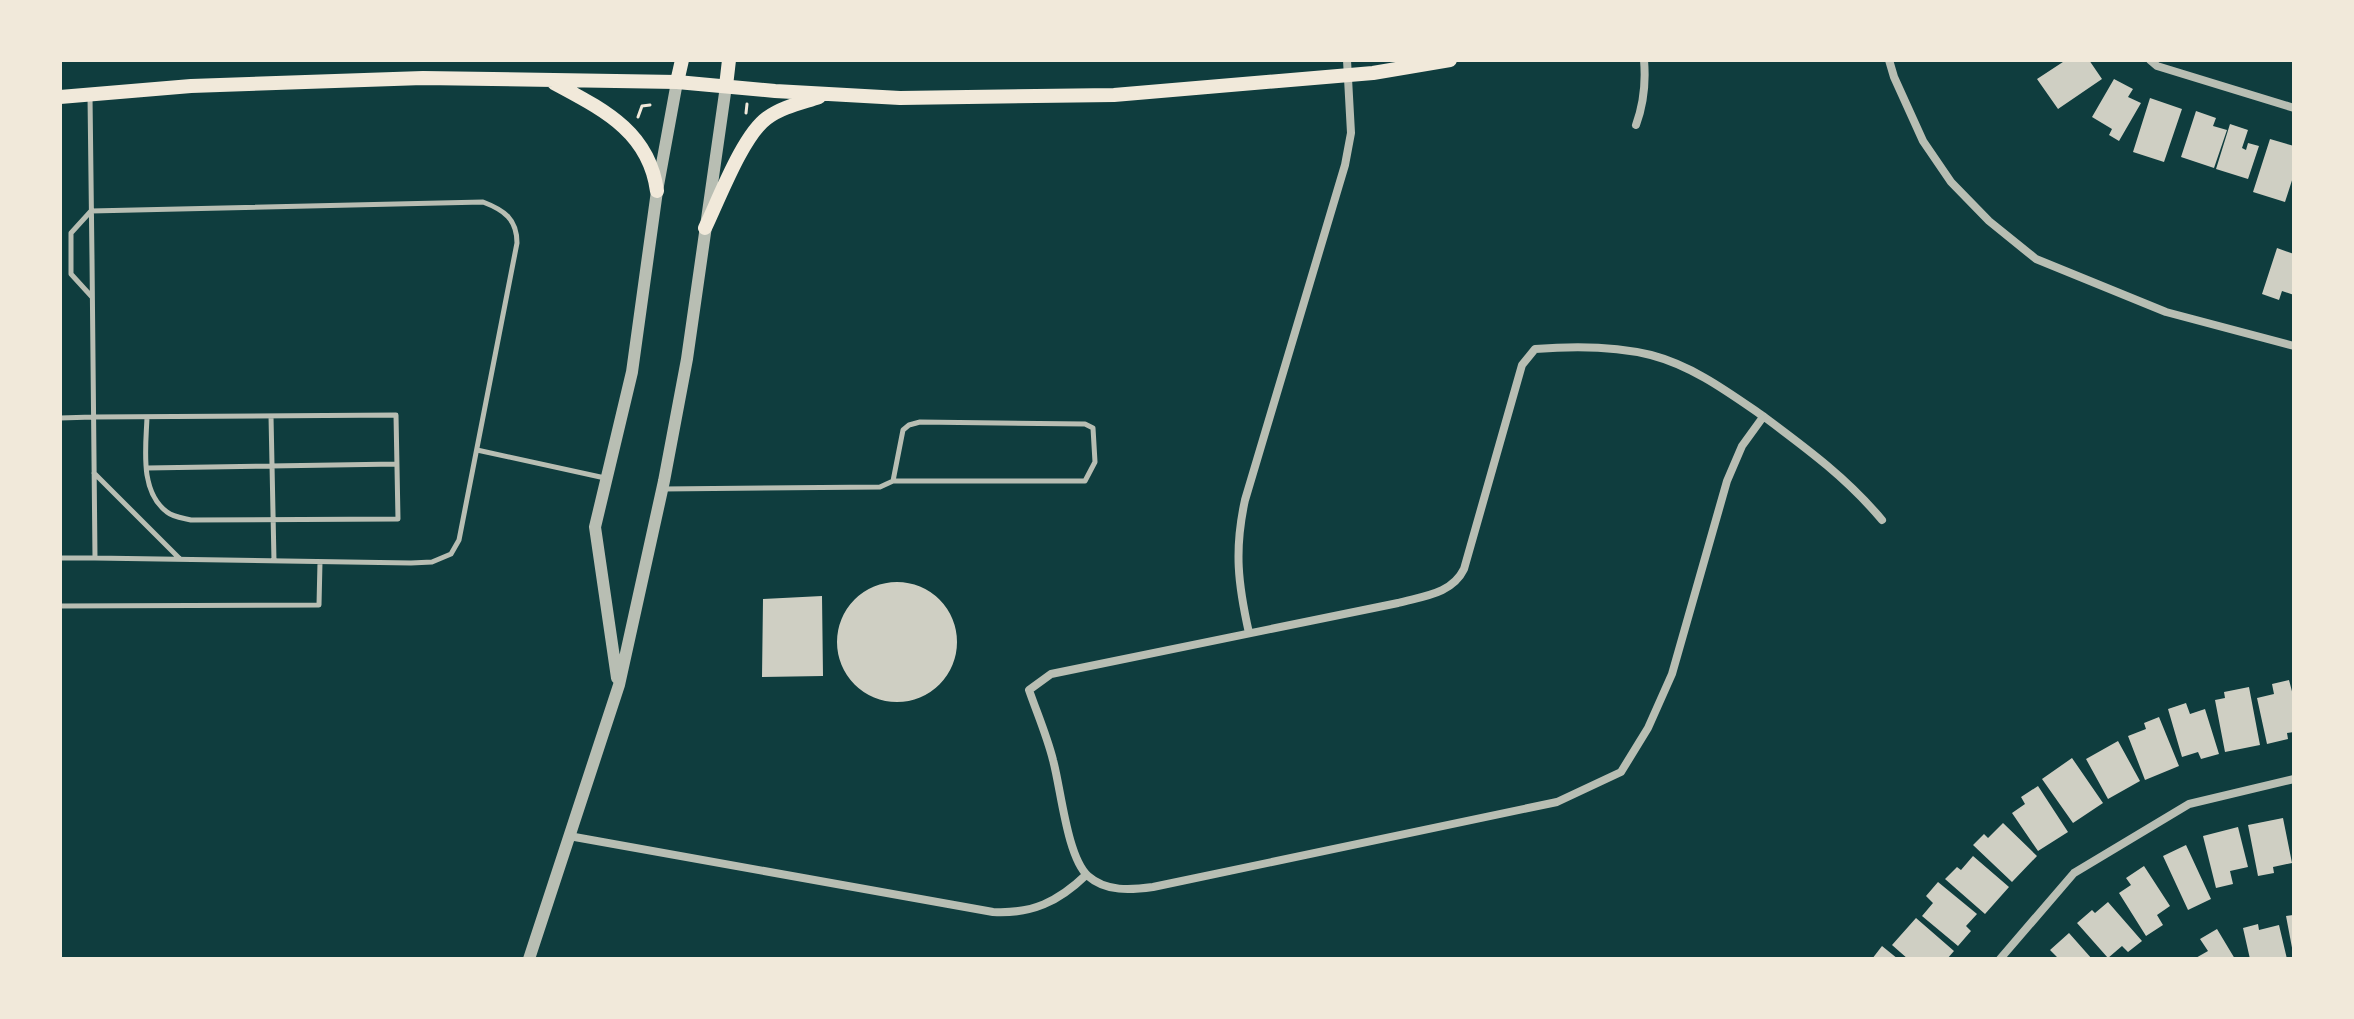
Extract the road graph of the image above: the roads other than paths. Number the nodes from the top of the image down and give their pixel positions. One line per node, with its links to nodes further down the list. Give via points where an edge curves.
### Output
1 (682, 60): 9 (main road)
2 (729, 60): 10 (main road)
3 (1450, 60): 7 (main road)
4 (1644, 60): 15 (street, via 1643,107)
5 (1889, 60): 20 (street, via 1923,141 1951,182 2036,259 2166,312)
6 (2150, 60): 14 (street)
7 (1348, 68): 11 (main road, via 1114,95); 42 (street, via 1351,133 1345,165 1238,531 1236,560)
8 (550, 81): 9 (main road); 12 (main road, via 408,79); 16 (main road, via 606,111 633,135 654,168)
9 (677, 82): 10 (main road); 16 (street)
10 (726, 86): 11 (main road); 18 (street)
11 (828, 94): 18 (main road, via 779,111 751,133)
12 (90, 95): 13 (main road); 17 (lane)
13 (60, 97)
14 (2294, 108)
15 (1636, 125)
16 (657, 191): 31 (street, via 632,372)
17 (91, 211): 19 (lane); 19 (lane, via 71,233 71,274); 26 (lane, via 483,202 499,208 510,217 517,243)
18 (705, 228): 33 (street)
19 (92, 297): 22 (lane)
20 (2294, 346)
21 (271, 416): 23 (lane); 27 (lane, via 396,415); 28 (lane)
22 (93, 417): 23 (lane); 25 (lane); 30 (lane)
23 (147, 417): 29 (lane)
24 (1763, 417): 35 (street, via 1845,479); 42 (street, via 1712,381 1650,355 1535,349 1522,365 1457,583 1398,603); 46 (street, via 1742,446 1727,481 1672,674 1621,772 1557,802 1153,887 1113,888)
25 (60, 418)
26 (477, 450): 31 (lane); 40 (lane, via 459,540 451,554 432,562)
27 (397, 464): 28 (lane); 34 (lane, via 398,519)
28 (273, 466): 29 (lane); 34 (lane)
29 (147, 468): 34 (lane, via 150,487 169,514 191,520)
30 (94, 472): 37 (lane); 38 (lane)
31 (606, 478): 43 (street, via 595,527)
32 (893, 481): 32 (lane, via 903,430 920,422 1093,428 1095,462 1085,481); 33 (lane, via 865,488)
33 (662, 489): 43 (street)
34 (274, 520): 39 (lane)
35 (1882, 520)
36 (60, 558): 37 (lane)
37 (95, 558): 38 (lane)
38 (180, 559): 39 (lane)
39 (274, 561): 40 (lane)
40 (320, 562): 41 (lane, via 319,605)
41 (60, 606)
42 (1249, 633): 46 (street, via 1051,674 1029,690 1053,761 1069,835)
43 (619, 685): 45 (street)
44 (2294, 779): 48 (street, via 2189,804 2074,873)
45 (569, 836): 46 (street, via 993,912 1035,910); 47 (street)
46 (1086, 875)
47 (529, 959)
48 (2000, 959)

